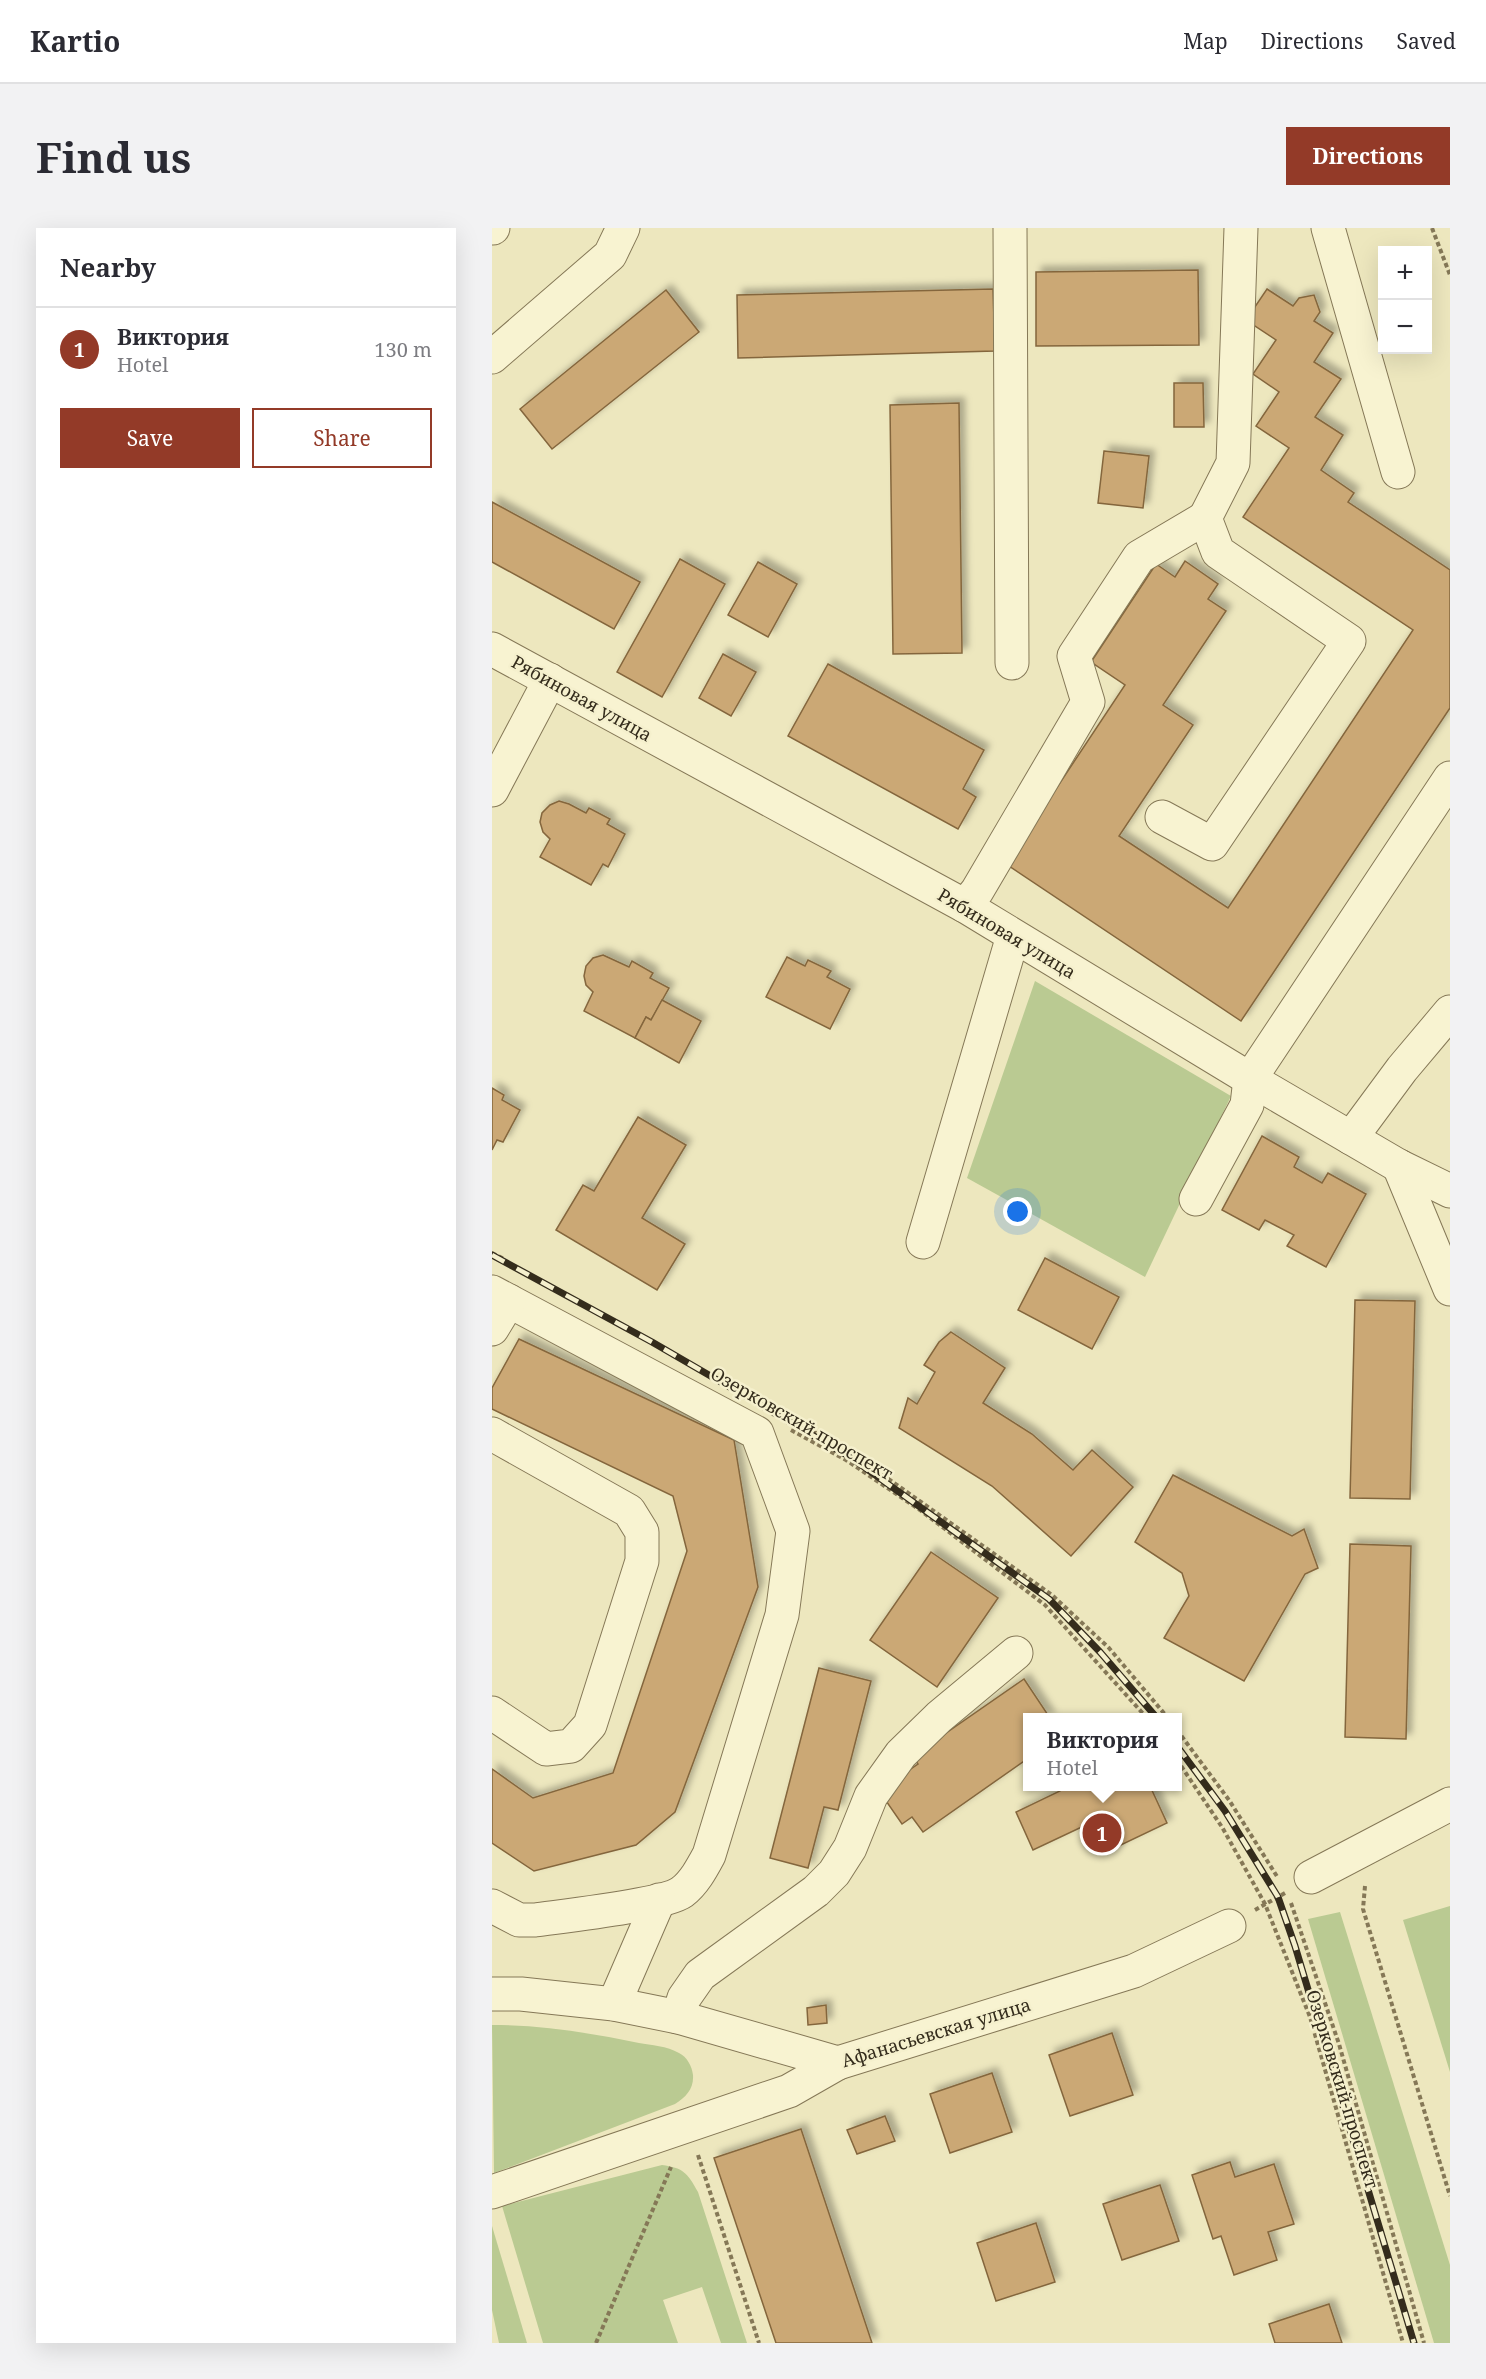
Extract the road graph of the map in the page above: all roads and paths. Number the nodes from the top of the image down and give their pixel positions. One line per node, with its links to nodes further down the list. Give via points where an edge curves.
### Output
1 (623, 228): 7 (street, via 610,255)
2 (1010, 228): 11 (street)
3 (1241, 228): 9 (street, via 1233,463)
4 (1328, 228): 8 (street)
5 (1432, 228): 6 (path)
6 (1450, 275)
7 (492, 357)
8 (1398, 472)
9 (1205, 518): 15 (street, via 1218,552 1349,641 1212,844); 16 (street, via 1139,557 1074,656 1088,702)
10 (492, 649): 12 (street, Рябиновая улица)
11 (1012, 663)
12 (550, 680): 14 (street); 16 (street, Рябиновая улица)
13 (1450, 778): 19 (street)
14 (492, 790)
15 (1162, 817)
16 (965, 906): 17 (street, Рябиновая улица)
17 (1013, 936): 19 (street, Рябиновая улица); 24 (street)
18 (1450, 1012): 20 (street)
19 (1250, 1079): 20 (street, Рябиновая улица); 23 (street, via 1247,1105)
20 (1352, 1138): 21 (street, Рябиновая улица)
21 (1399, 1166): 22 (street, Рябиновая улица); 27 (street)
22 (1450, 1191)
23 (1196, 1199)
24 (923, 1242)
25 (492, 1252): 26 (path)
26 (513, 1264)
27 (1450, 1289)
28 (500, 1296): 29 (street); 42 (street, via 757,1433 793,1530 782,1615 709,1855 698,1875 681,1893)
29 (492, 1329)
30 (780, 1413): 36 (path, via 852,1453 1052,1595 1109,1648)
31 (784, 1426): 35 (path, Озерковский проспект, via 846,1460 920,1510 1045,1605)
32 (492, 1434): 34 (street, via 629,1511 642,1532 642,1561 590,1725 571,1746 546,1749)
33 (1017, 1653): 48 (street, via 901,1754 871,1796 850,1848 834,1873 816,1891 700,1975 684,1998)
34 (492, 1713)
35 (1142, 1713)
36 (1164, 1713)
37 (1182, 1737): 41 (path)
38 (1182, 1767): 43 (path, Озерковский проспект, via 1222,1827)
39 (1450, 1804): 40 (street)
40 (1368, 1847): 41 (street); 52 (path, via 1363,1909)
41 (1299, 1884): 43 (path); 56 (path, via 1339,2044)
42 (659, 1900): 44 (street, via 535,1920 519,1920); 47 (street)
43 (1265, 1904): 45 (path); 55 (path, Озерковский проспект, via 1311,2017)
44 (492, 1906)
45 (1229, 1926): 49 (street, Афанасьевская улица, via 1134,1971)
46 (492, 1994): 47 (street, Афанасьевская улица)
47 (614, 2004): 48 (street, Афанасьевская улица)
48 (678, 2018): 49 (street, Афанасьевская улица)
49 (838, 2063): 50 (street, via 789,2091)
50 (688, 2125): 51 (street); 53 (path); 54 (path)
51 (492, 2192)
52 (1450, 2196)
53 (596, 2343)
54 (759, 2343)
55 (1403, 2343)
56 (1424, 2343)

